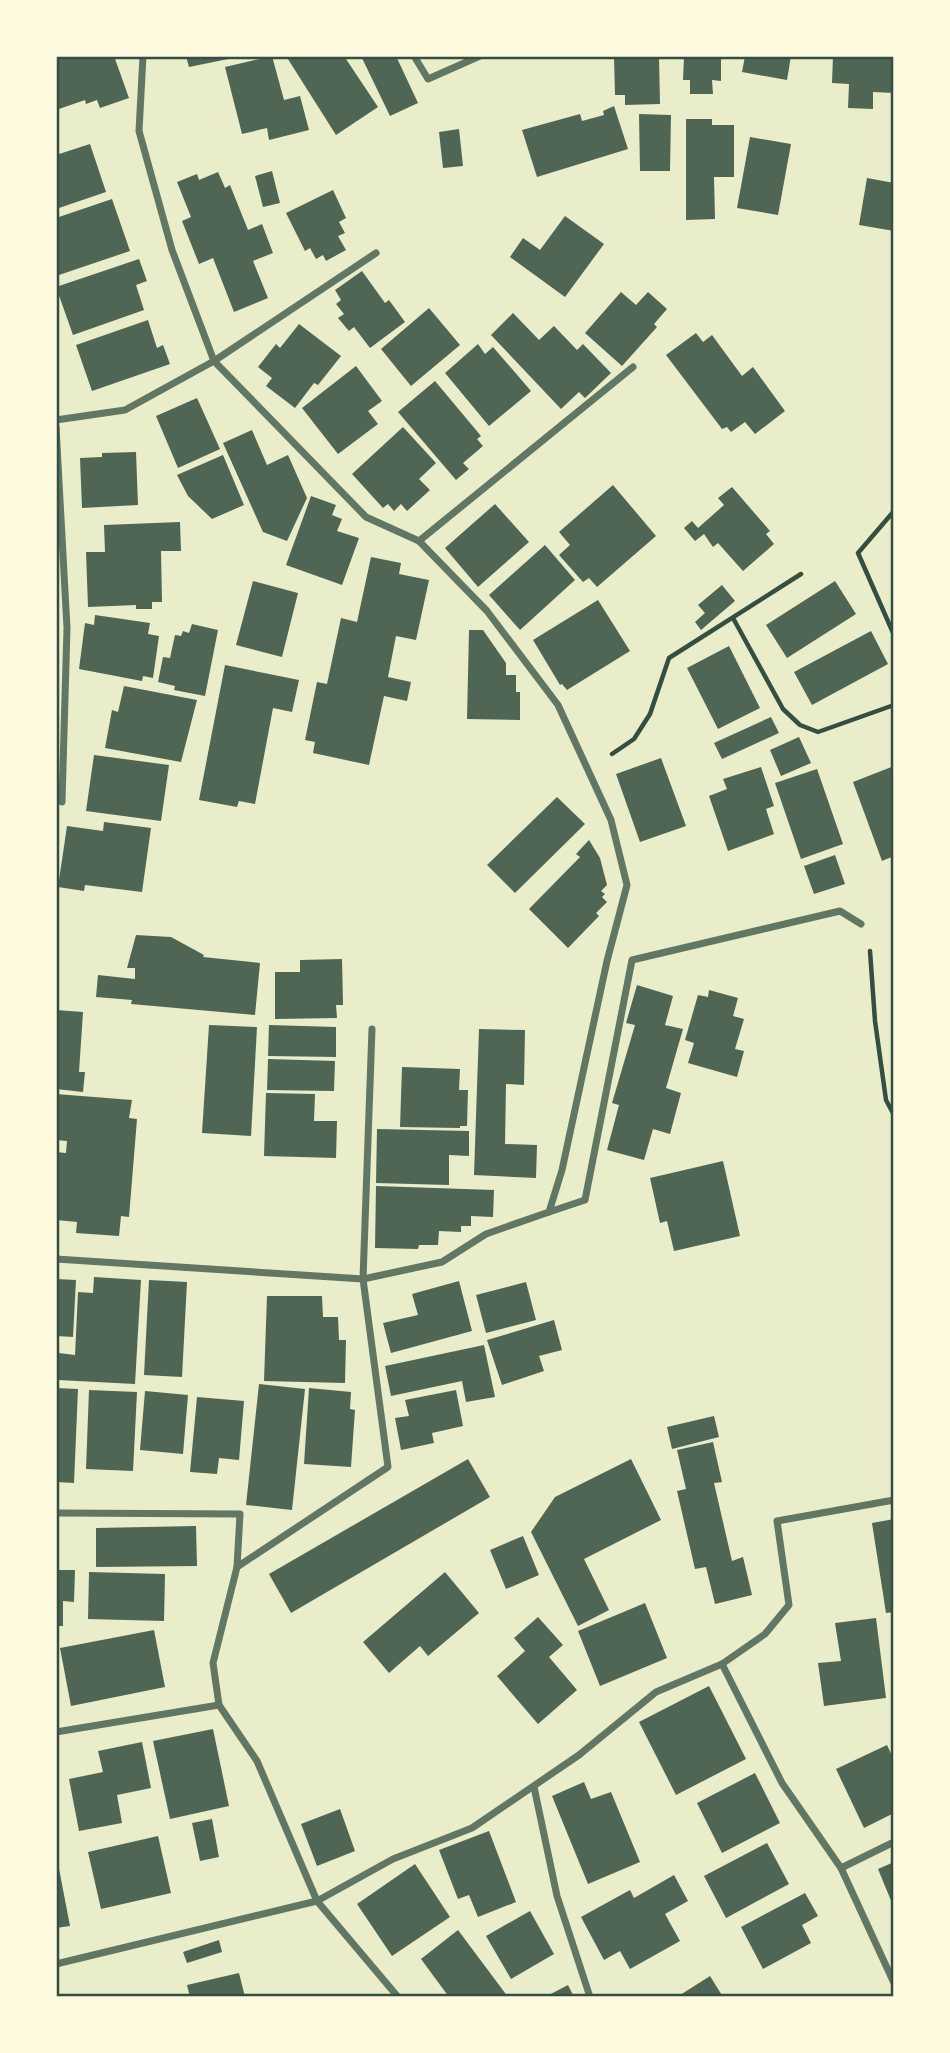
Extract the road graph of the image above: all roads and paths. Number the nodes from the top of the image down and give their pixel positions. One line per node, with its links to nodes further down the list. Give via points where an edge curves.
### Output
1 (143, 56): 5 (street, via 139,131 172,250)
2 (414, 56): 3 (street, via 428,79)
3 (480, 56)
4 (376, 253): 5 (street)
5 (215, 361): 7 (street, via 125,410); 10 (street, via 366,516)
6 (633, 367): 10 (street)
7 (56, 420)
8 (56, 427): 16 (street, via 67,628)
9 (894, 511): 13 (path, via 858,553)
10 (419, 541): 15 (street, via 487,611 558,705)
11 (801, 574): 12 (path)
12 (733, 618): 14 (path, via 783,709 800,725 818,732); 15 (path, via 668,658 650,714 634,739)
13 (894, 635)
14 (894, 705)
15 (587, 769): 20 (street, via 611,820 627,885)
16 (62, 802)
17 (861, 924): 19 (path, via 870,945 886,1100); 20 (street, via 840,911 632,960 585,1200)
18 (372, 1029): 22 (street)
19 (894, 1115)
20 (549, 1212): 22 (street, via 486,1234 442,1262)
21 (56, 1259): 22 (street)
22 (363, 1279): 25 (street, via 388,1467)
23 (894, 1500): 26 (street, via 777,1521 789,1605 765,1634)
24 (56, 1513): 25 (street, via 240,1514)
25 (237, 1567): 27 (street, via 214,1663)
26 (722, 1664): 29 (street, via 656,1692); 31 (street, via 782,1783)
27 (219, 1704): 28 (street); 32 (street, via 257,1760)
28 (56, 1732)
29 (534, 1787): 32 (street, via 472,1829 394,1859); 36 (street, via 557,1896)
30 (894, 1842): 31 (street)
31 (841, 1868): 34 (street)
32 (317, 1900): 33 (street); 35 (street)
33 (56, 1964)
34 (894, 1983)
35 (398, 1997)
36 (590, 1997)

